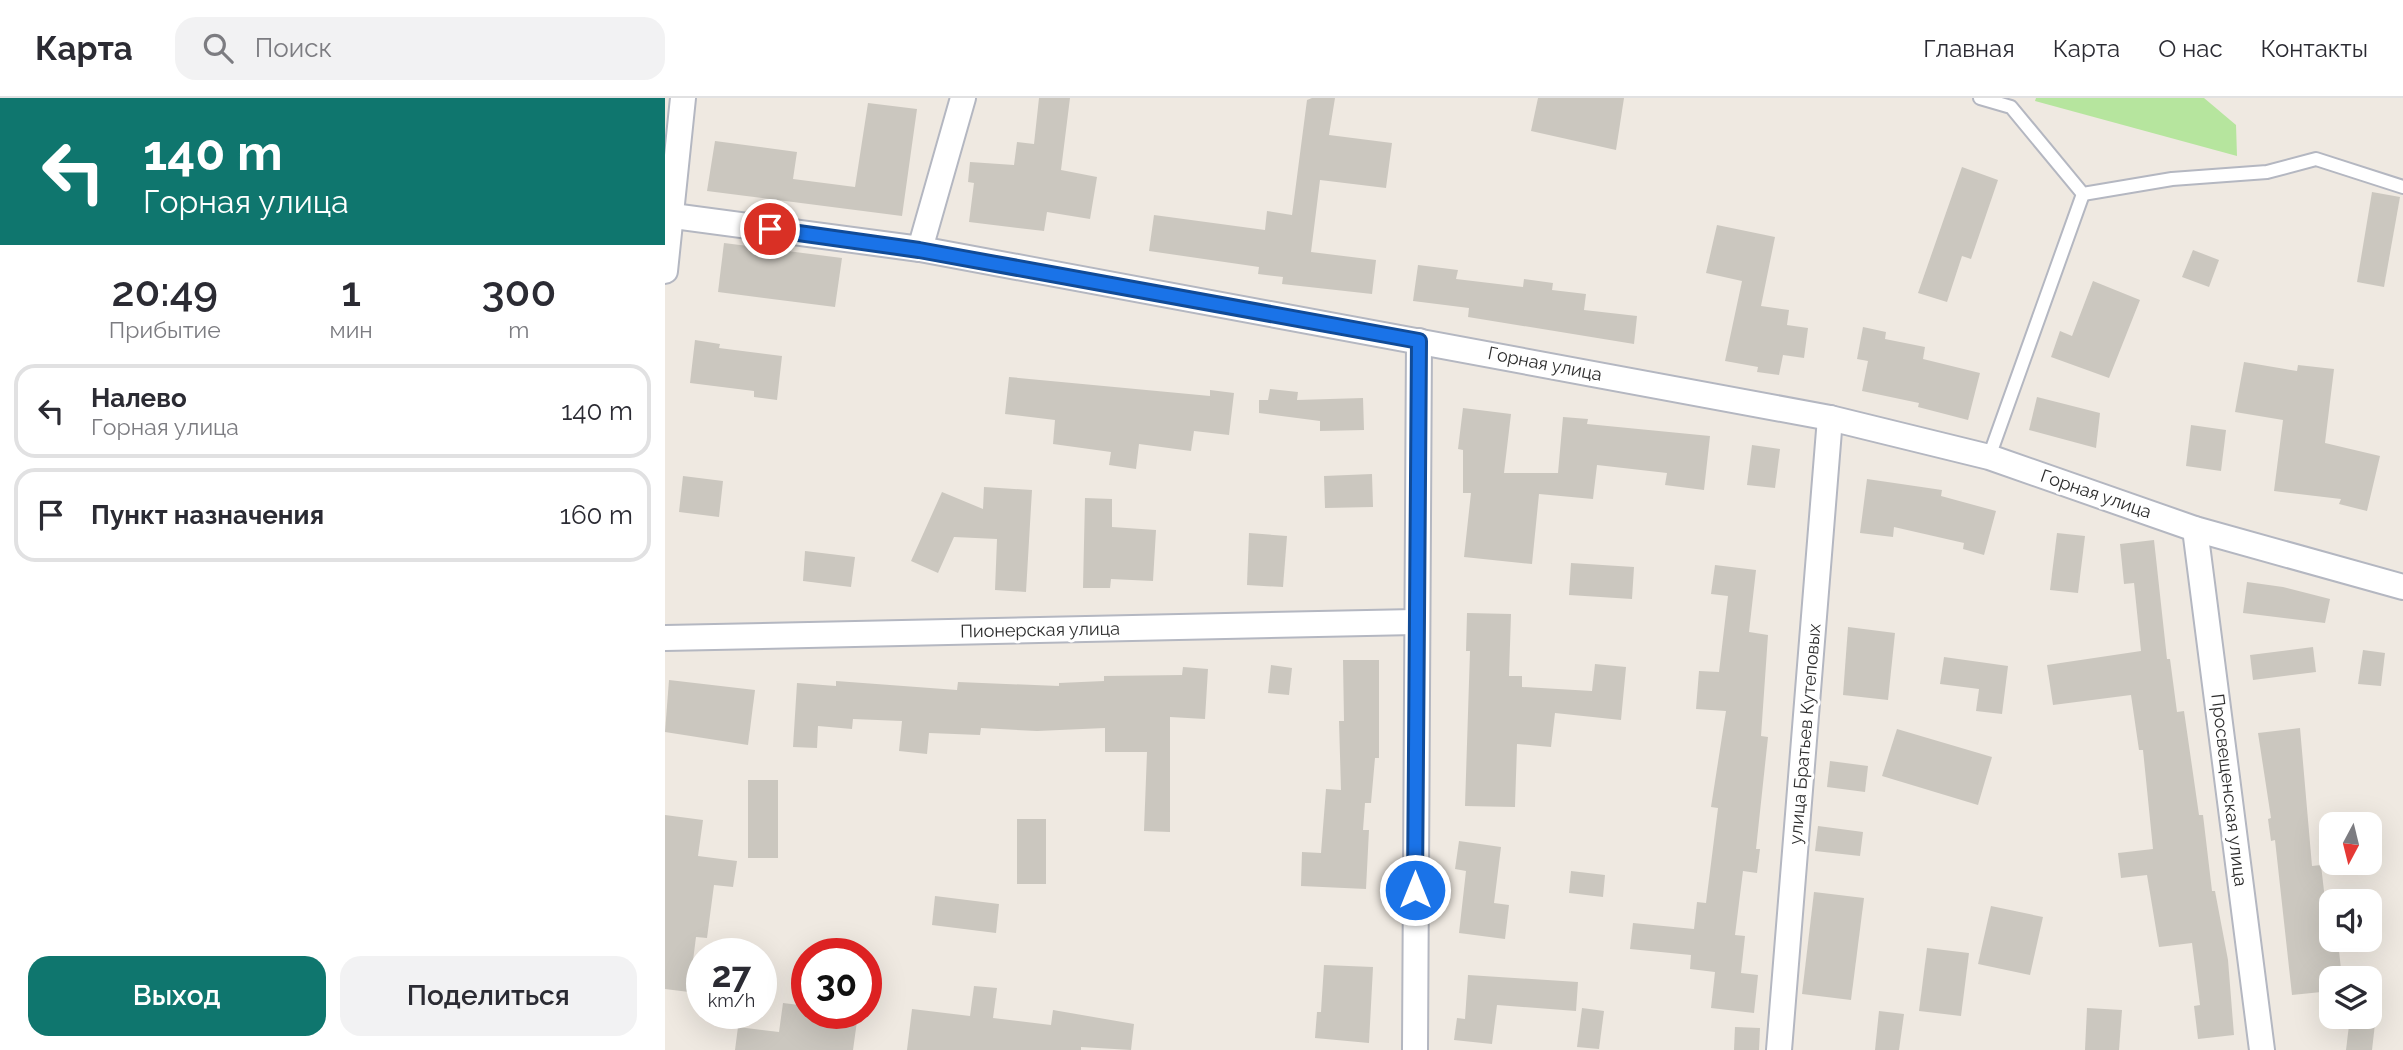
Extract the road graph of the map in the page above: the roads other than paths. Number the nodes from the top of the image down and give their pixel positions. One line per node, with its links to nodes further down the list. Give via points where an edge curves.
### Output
1 (683, 98): 6 (street)
2 (963, 98): 7 (street)
3 (1980, 98): 5 (lane, via 2011,107)
4 (2403, 187): 5 (lane, via 2316,159 2267,172 2172,179)
5 (2083, 194): 11 (lane)
6 (667, 215): 7 (street, Горная улица); 8 (street)
7 (919, 250): 9 (street, Горная улица)
8 (665, 271)
9 (1419, 341): 10 (street, Горная улица); 14 (street)
10 (1830, 418): 11 (street, Горная улица); 17 (street, улица Братьев Кутеповых)
11 (1989, 457): 12 (street, Горная улица)
12 (2195, 529): 13 (street, Горная улица); 18 (street, Просвещенская улица)
13 (2403, 587)
14 (1415, 622): 15 (street, Пионерская улица); 16 (street)
15 (665, 638)
16 (1415, 1050)
17 (1779, 1050)
18 (2262, 1050)

